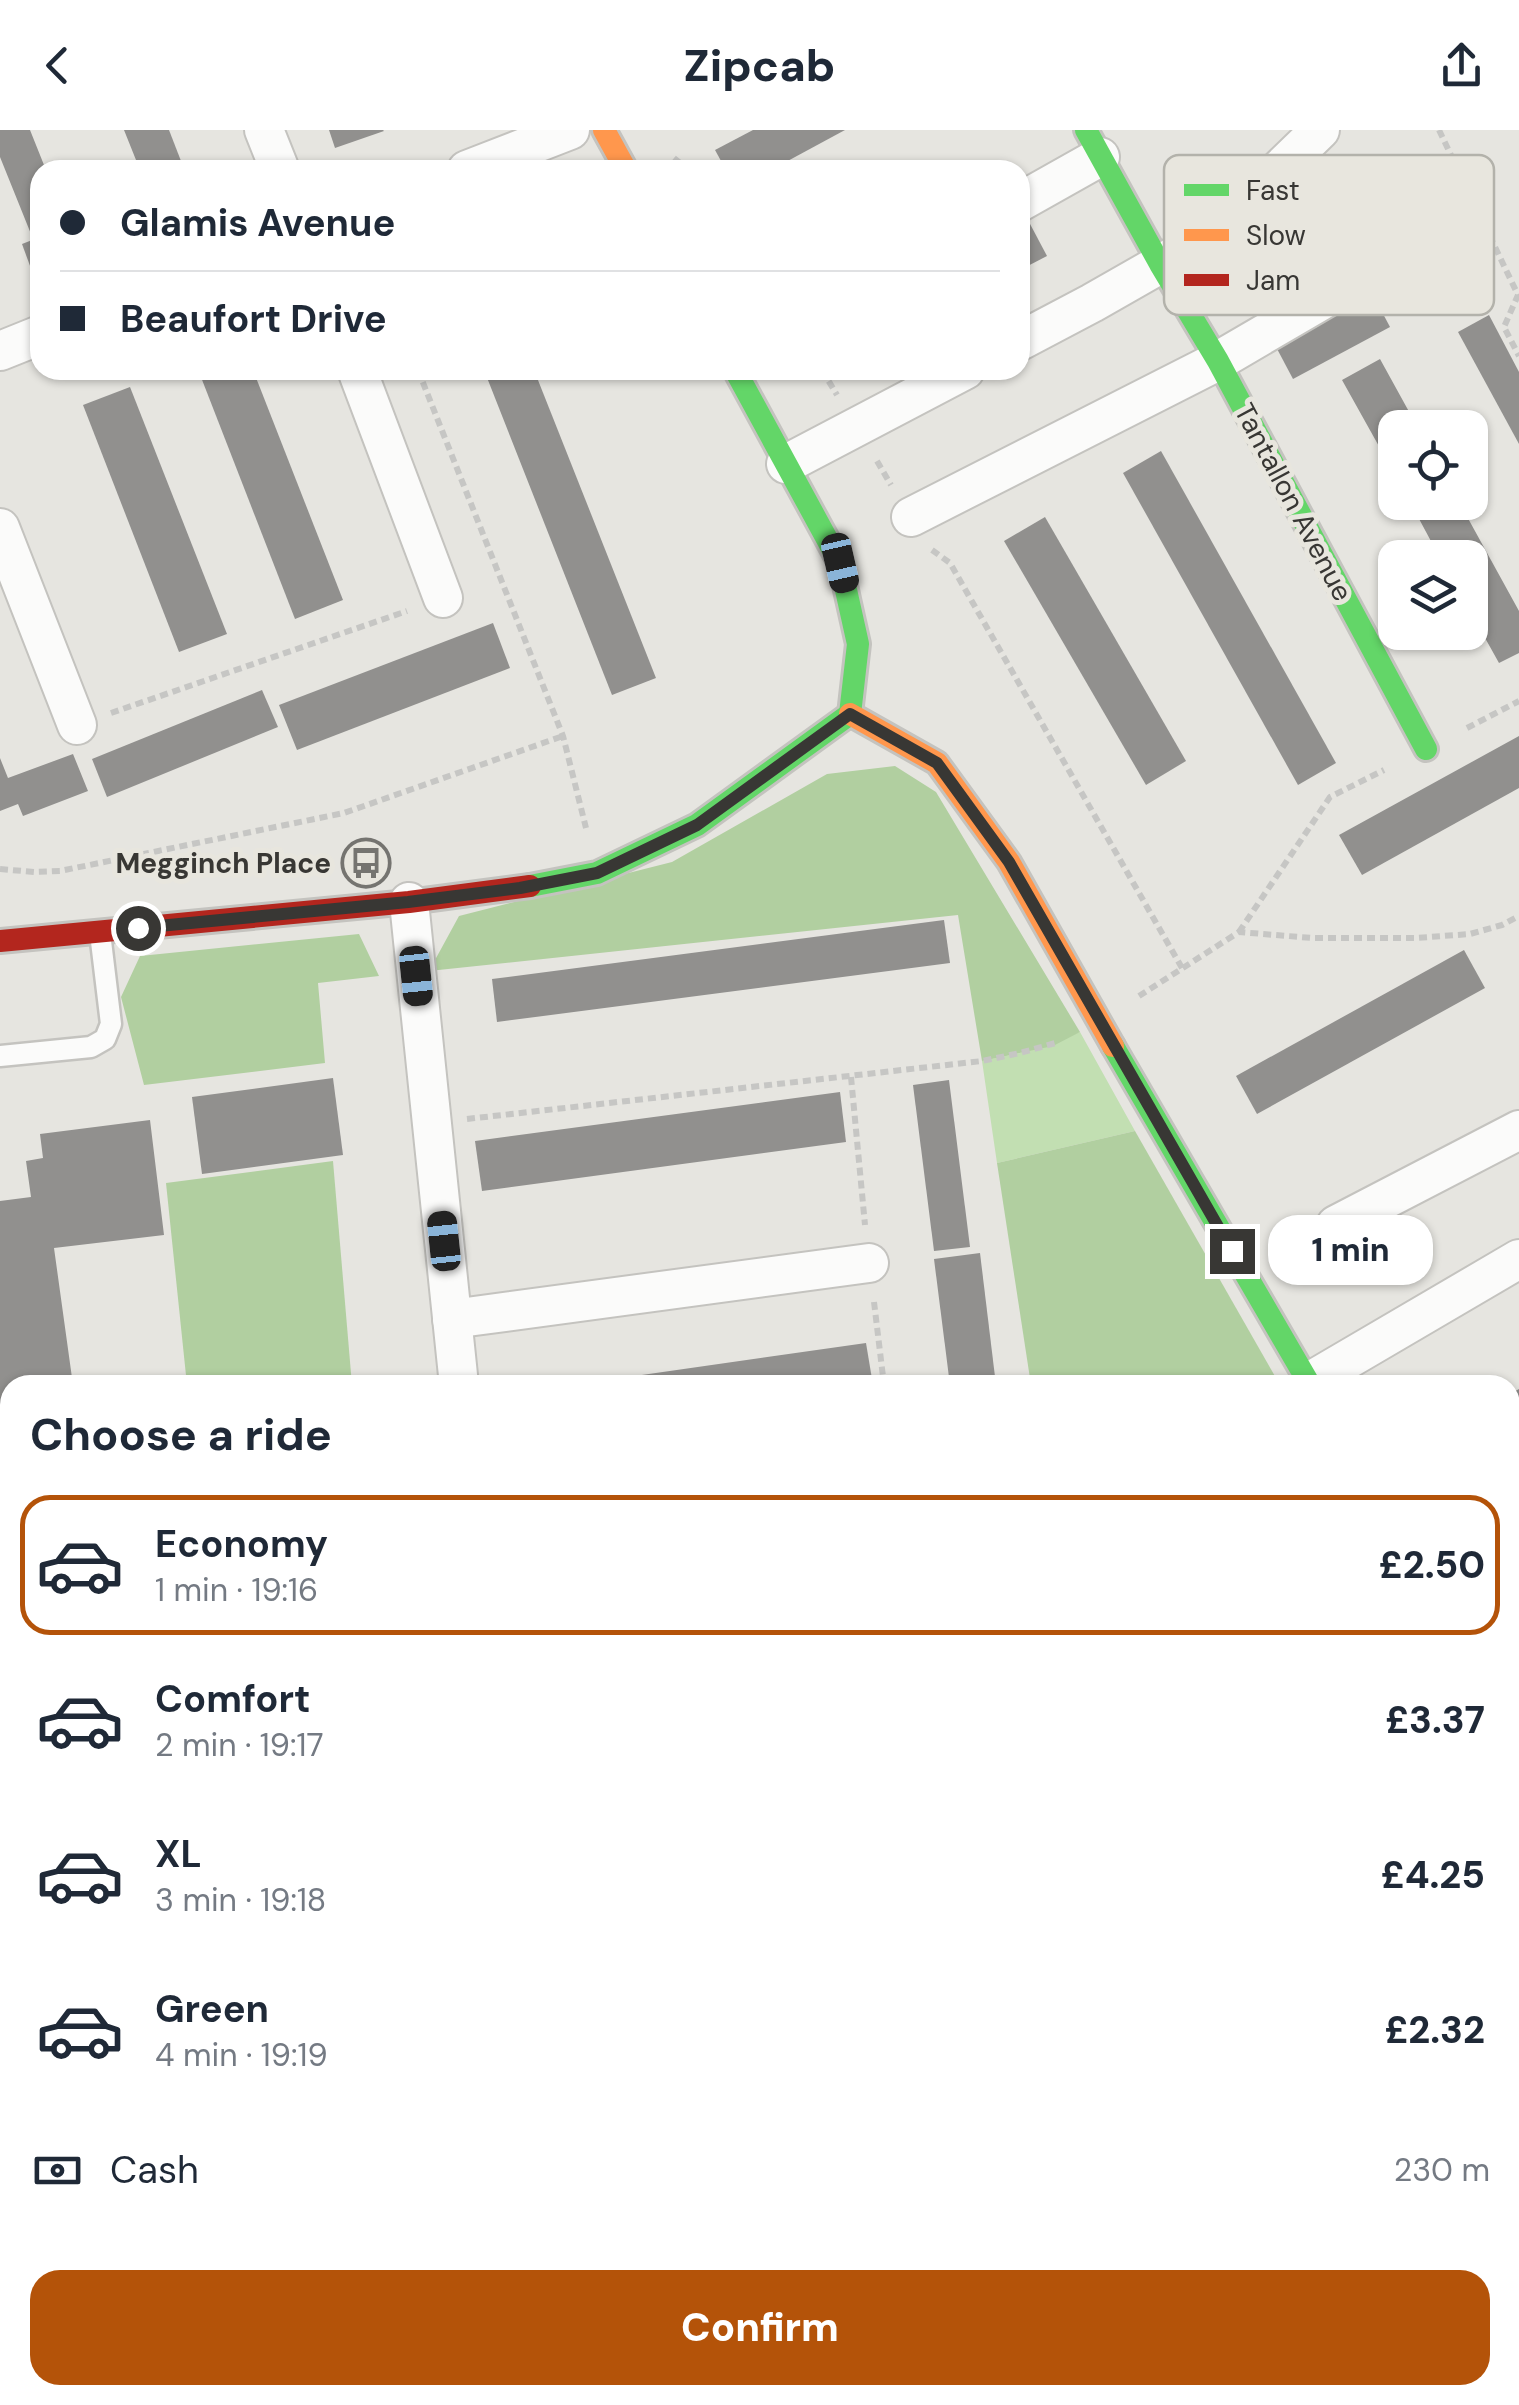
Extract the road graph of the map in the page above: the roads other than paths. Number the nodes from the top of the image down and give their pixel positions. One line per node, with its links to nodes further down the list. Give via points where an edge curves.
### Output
1 (264, 130): 7 (street)
2 (570, 130): 8 (street)
3 (604, 130): 9 (street)
4 (1320, 130): 6 (street)
5 (1093, 144): 10 (street, Tantallon Avenue); 12 (street, Tantallon Avenue)
6 (1294, 155)
7 (276, 160)
8 (493, 160)
9 (620, 160)
10 (1030, 194)
11 (1164, 262): 12 (street)
12 (1160, 264): 13 (street, Tantallon Avenue); 16 (street)
13 (1164, 271)
14 (1190, 315): 19 (street, Tantallon Avenue)
15 (1298, 315): 19 (street)
16 (1030, 336)
17 (30, 340): 18 (street)
18 (0, 351)
19 (1218, 361): 24 (street); 29 (street, Tantallon Avenue)
20 (361, 380): 26 (street)
21 (740, 380): 23 (street)
22 (946, 380): 23 (street)
23 (786, 464): 27 (street, via 840,563 858,644)
24 (911, 517)
25 (0, 528): 28 (street)
26 (443, 598)
27 (850, 714): 30 (street, via 697,825 597,873); 40 (street, via 937,763 1009,862)
28 (77, 725)
29 (1426, 748)
30 (408, 902): 31 (street); 38 (street)
31 (100, 932): 32 (street); 33 (lane, via 111,1024 105,1039 90,1047)
32 (0, 941)
33 (0, 1056)
34 (1519, 1130): 35 (street)
35 (1336, 1225)
36 (1519, 1258): 41 (street)
37 (869, 1263): 38 (street)
38 (452, 1319): 39 (street)
39 (458, 1375)
40 (1305, 1375)
41 (1323, 1375)

